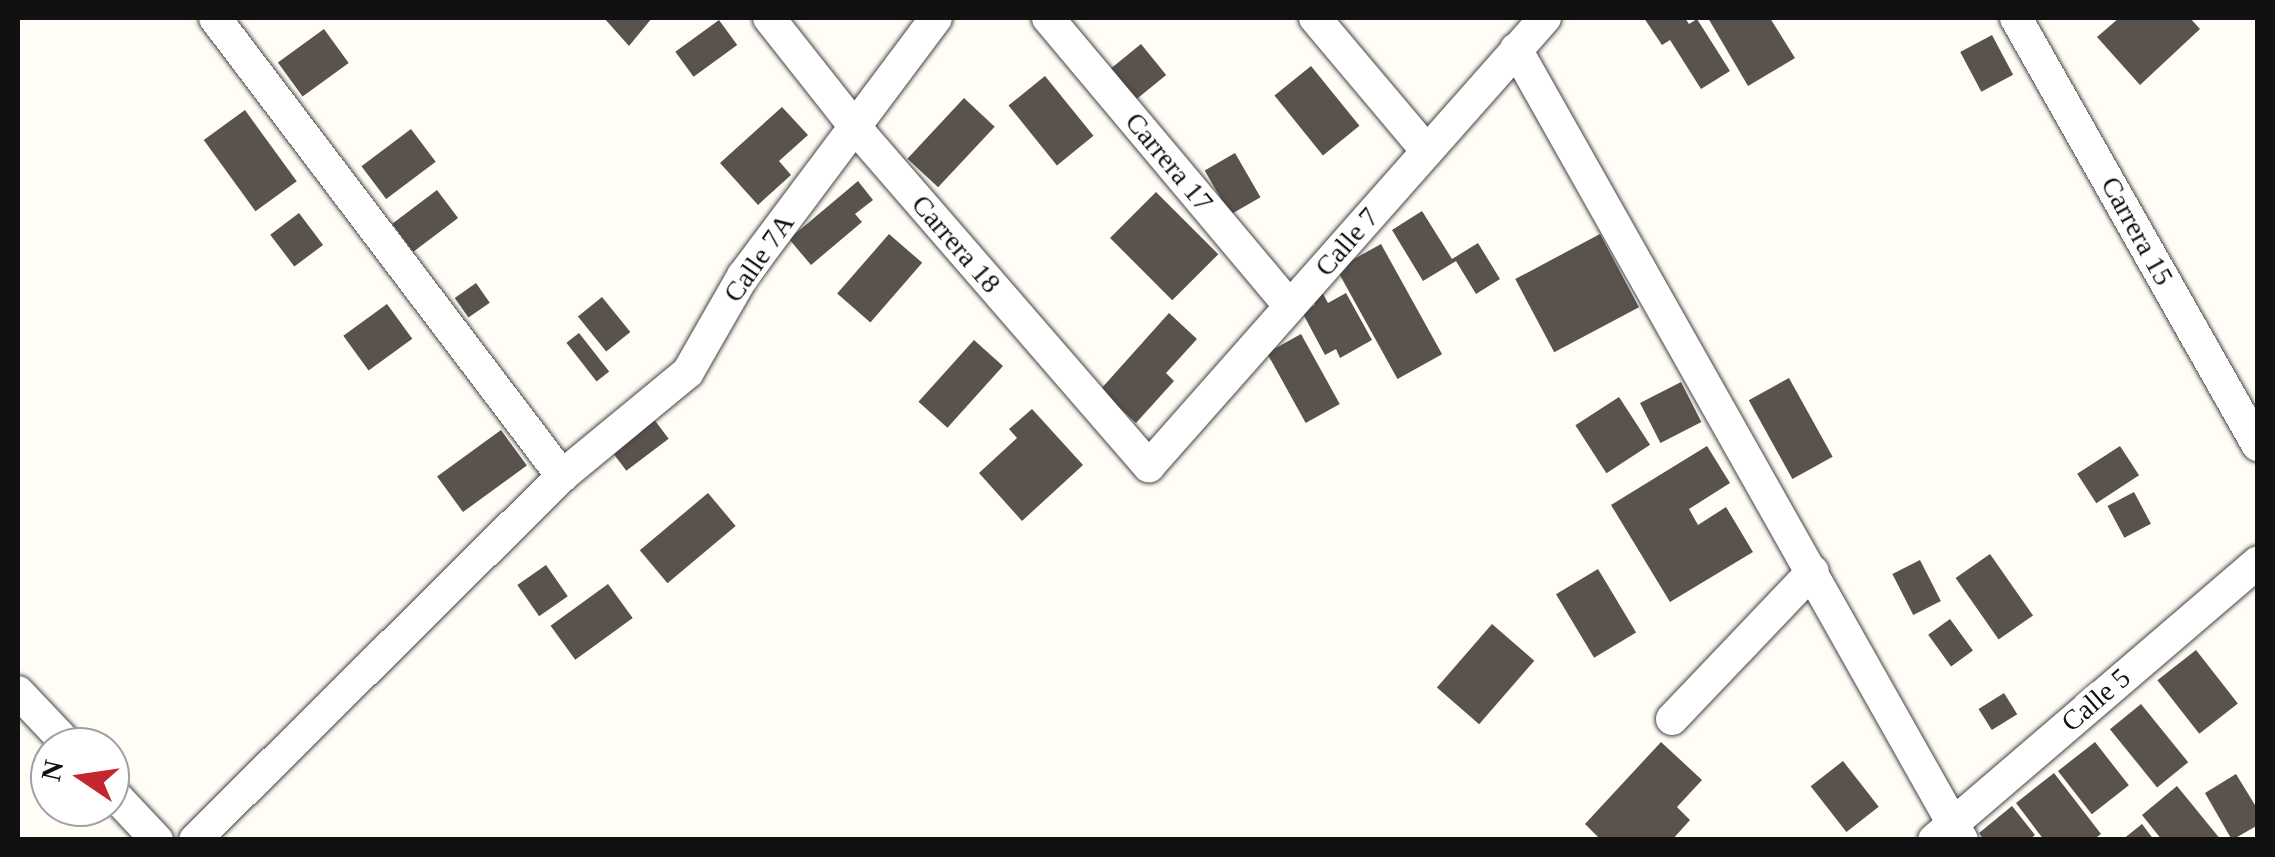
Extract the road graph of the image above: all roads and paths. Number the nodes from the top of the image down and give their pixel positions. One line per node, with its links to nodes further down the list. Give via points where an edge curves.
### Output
1 (215, 18): 14 (street)
2 (769, 18): 9 (street, Carrera 18)
3 (936, 18): 9 (street, Calle 7A)
4 (1048, 18): 11 (street, Carrera 17)
5 (1315, 18): 10 (street)
6 (1544, 18): 8 (street, Calle 7)
7 (2016, 18): 12 (street, Carrera 15)
8 (1516, 50): 10 (street, Calle 7); 16 (street)
9 (854, 128): 13 (street, Carrera 18); 14 (street, Calle 7A, via 743,276 688,372)
10 (1426, 151): 11 (street, Calle 7)
11 (1290, 306): 13 (street, Calle 7)
12 (2258, 445)
13 (1149, 466)
14 (562, 476): 23 (street, Calle 7A)
15 (2258, 562): 21 (street, Calle 5)
16 (1813, 571): 18 (street); 21 (street)
17 (18, 692): 19 (street)
18 (1672, 718)
19 (51, 727)
20 (130, 811): 22 (street)
21 (1950, 834)
22 (157, 840)
23 (195, 840)

